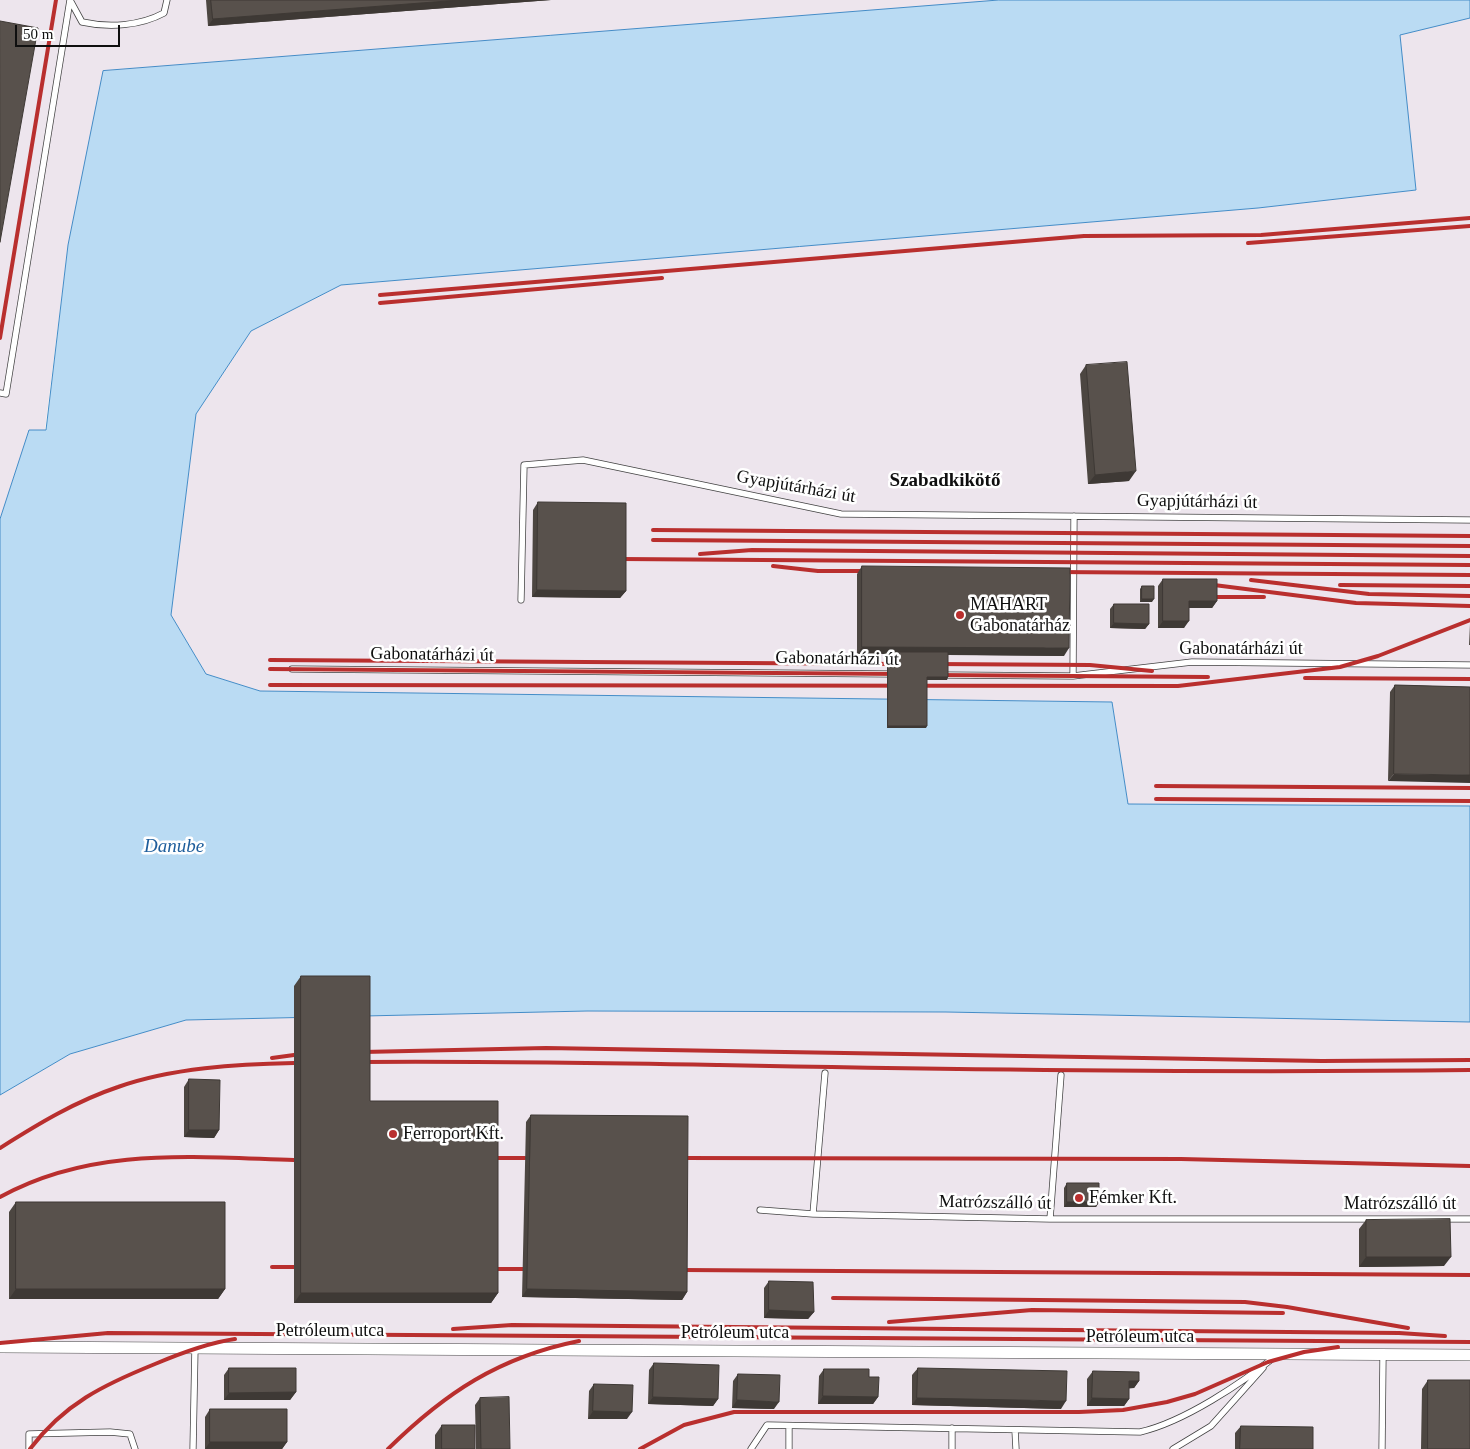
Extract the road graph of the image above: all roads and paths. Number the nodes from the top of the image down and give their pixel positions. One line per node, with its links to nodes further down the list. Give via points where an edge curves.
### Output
1 (70, 0): 2 (lane, via 82,22 99,26 148,22 164,13); 3 (lane, via 6,394)
2 (167, 0)
3 (0, 393)
4 (1074, 516): 5 (lane, Gyapjútárházi út); 6 (lane, Gyapjútárházi út, via 841,514 582,460 524,465); 11 (lane)
5 (1470, 520)
6 (521, 600)
7 (1470, 665): 11 (lane, Gabonatárházi út, via 1192,662)
8 (292, 669): 9 (lane, Gabonatárházi út)
9 (904, 674)
10 (934, 675): 11 (lane, Gabonatárházi út)
11 (1073, 676)
12 (825, 1073): 15 (lane)
13 (1061, 1075): 16 (lane)
14 (760, 1210): 15 (lane, Matrózszálló út)
15 (813, 1214): 16 (lane, Matrózszálló út)
16 (1050, 1219): 17 (lane, Matrózszálló út)
17 (1470, 1219)
18 (0, 1347): 19 (street, Petróleum utca)
19 (195, 1348): 20 (street, Petróleum utca); 29 (lane)
20 (1278, 1355): 22 (street, Petróleum utca); 23 (lane)
21 (1470, 1355): 22 (street, Petróleum utca)
22 (1383, 1356): 35 (lane)
23 (1268, 1362): 26 (lane, via 1198,1407 1153,1429 1140,1432); 34 (lane, via 1211,1426)
24 (789, 1426): 25 (lane); 30 (lane, via 766,1425); 31 (lane)
25 (952, 1428): 26 (lane); 32 (lane)
26 (1015, 1430): 33 (lane)
27 (29, 1449): 28 (lane, via 29,1434 110,1432 130,1434)
28 (135, 1449)
29 (193, 1449)
30 (751, 1449)
31 (789, 1449)
32 (952, 1449)
33 (1016, 1449)
34 (1172, 1449)
35 (1382, 1449)

